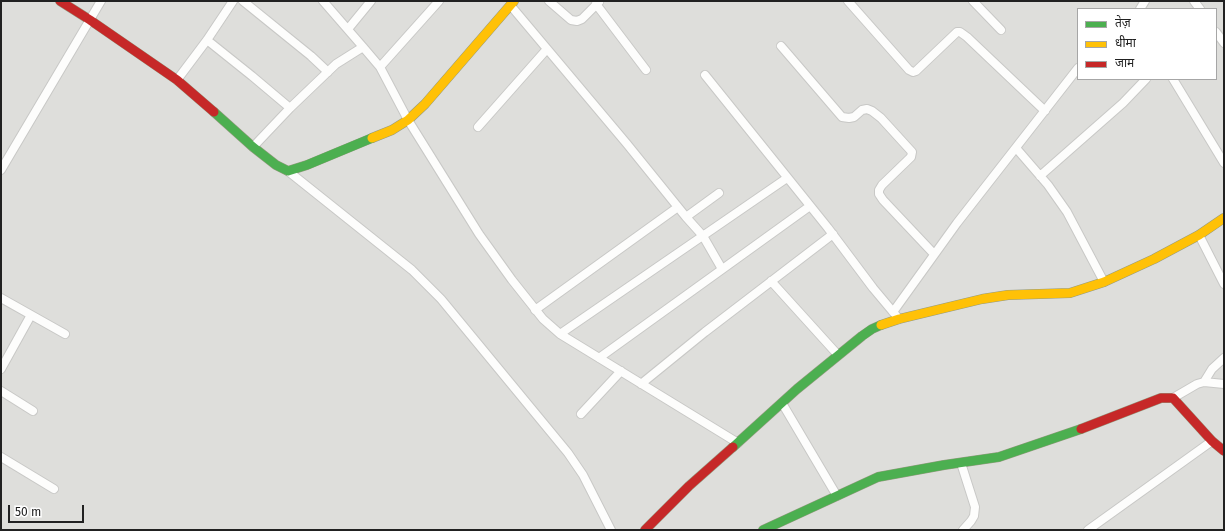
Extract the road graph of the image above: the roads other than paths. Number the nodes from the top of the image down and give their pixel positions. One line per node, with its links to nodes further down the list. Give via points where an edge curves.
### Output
1 (60, 1): 13 (street)
2 (101, 1): 13 (street)
3 (233, 1): 17 (street)
4 (243, 1): 25 (street)
5 (322, 1): 14 (street)
6 (371, 1): 14 (street)
7 (439, 1): 22 (street)
8 (548, 1): 12 (street, via 577,22)
9 (848, 1): 31 (street, via 909,70 916,71 960,32)
10 (974, 1): 15 (street)
11 (512, 3): 21 (street); 32 (street, via 425,104)
12 (598, 3): 24 (street)
13 (90, 20): 27 (street); 37 (street)
14 (348, 29): 20 (street)
15 (1001, 30)
16 (1217, 33): 18 (street)
17 (207, 40): 27 (street); 30 (street)
18 (1224, 43)
19 (781, 46): 49 (street, via 842,117 854,117 862,110 872,111 912,152 911,157 882,185 879,194)
20 (363, 47): 22 (street); 25 (street)
21 (547, 49): 33 (street); 43 (street)
22 (380, 67): 32 (street)
23 (1077, 69): 31 (street)
24 (646, 70)
25 (328, 72): 30 (street)
26 (706, 75): 40 (street)
27 (177, 80): 34 (street)
28 (1146, 80): 39 (street)
29 (1174, 80): 36 (street)
30 (290, 108): 34 (street)
31 (1045, 111): 35 (street)
32 (408, 120): 38 (street, via 392,130); 55 (street, via 479,234)
33 (478, 126)
34 (253, 146): 38 (street, via 276,165)
35 (1016, 148): 39 (street); 49 (street)
36 (1224, 163)
37 (1, 170)
38 (288, 171): 80 (street, via 406,266 441,299 568,453 583,475)
39 (1040, 176): 52 (street, via 1067,212)
40 (787, 178): 42 (street); 48 (street)
41 (719, 193): 44 (street)
42 (810, 206): 46 (street); 50 (street)
43 (678, 207): 44 (street); 55 (street)
44 (686, 217): 48 (street)
45 (1224, 218): 47 (street)
46 (833, 234): 51 (street); 57 (street)
47 (1198, 235): 52 (street); 53 (street)
48 (703, 236): 50 (street); 59 (street)
49 (934, 254): 57 (street)
50 (722, 269): 61 (street)
51 (771, 281): 60 (street); 66 (street)
52 (1104, 282): 57 (street, via 1070,293 1008,295)
53 (1224, 284)
54 (1, 298): 56 (street)
55 (535, 310): 59 (street)
56 (31, 315): 58 (street); 63 (street)
57 (896, 316): 60 (street, via 872,329)
58 (66, 334)
59 (560, 334): 61 (street)
60 (838, 355): 70 (street)
61 (599, 358): 64 (street)
62 (1224, 358): 65 (street, via 1212,369)
63 (1, 369)
64 (621, 371): 66 (street); 72 (street)
65 (1204, 382): 67 (street); 69 (street)
66 (642, 384): 74 (street)
67 (1224, 384)
68 (1, 391): 71 (street)
69 (1173, 398): 73 (street); 77 (street, via 1161,398 999,457)
70 (782, 403): 74 (street); 79 (street)
71 (33, 411)
72 (581, 414)
73 (1212, 441): 75 (street); 84 (street)
74 (738, 443): 81 (street, via 689,486)
75 (1224, 451)
76 (1, 457): 78 (street)
77 (961, 463): 79 (street, via 878,477); 83 (street, via 975,508 974,516)
78 (54, 489)
79 (837, 496): 82 (street)
80 (611, 530)
81 (645, 530)
82 (763, 530)
83 (963, 530)
84 (1088, 530)

